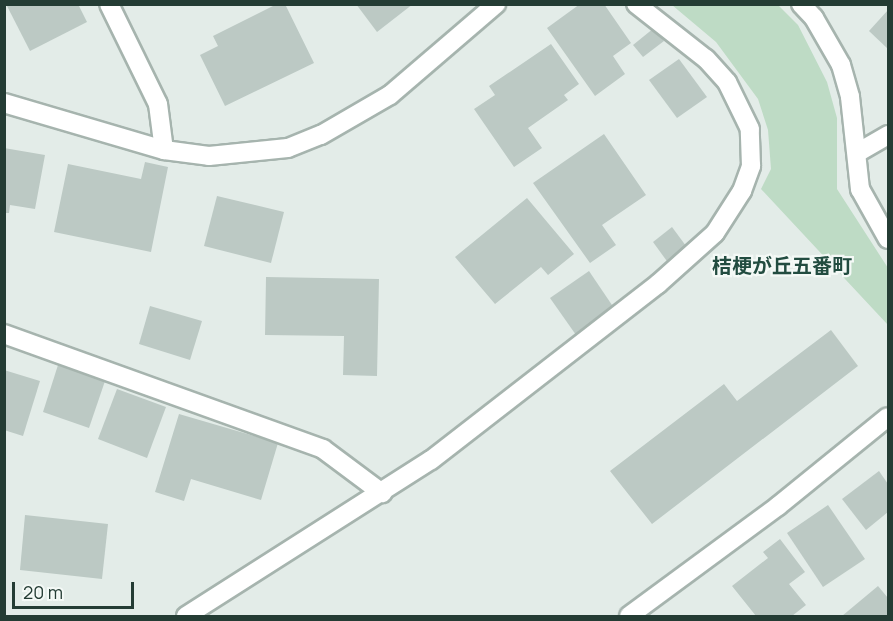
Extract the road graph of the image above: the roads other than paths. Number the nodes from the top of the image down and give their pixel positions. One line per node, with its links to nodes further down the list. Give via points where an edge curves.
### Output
1 (109, 4): 7 (street, via 158,104)
2 (496, 4): 7 (street, via 390,95 321,135 288,148 254,153 209,156)
3 (636, 4): 12 (street, via 706,59 739,101 753,143 751,166 742,191 715,233 658,284)
4 (801, 4): 8 (street, via 814,18 841,65 850,97)
5 (4, 103): 7 (street)
6 (888, 135): 8 (street)
7 (164, 150)
8 (857, 153): 9 (street, via 860,189)
9 (888, 239)
10 (4, 334): 12 (street, via 323,449)
11 (888, 417): 14 (street, via 778,506)
12 (382, 493): 13 (street)
13 (186, 616)
14 (629, 616)

